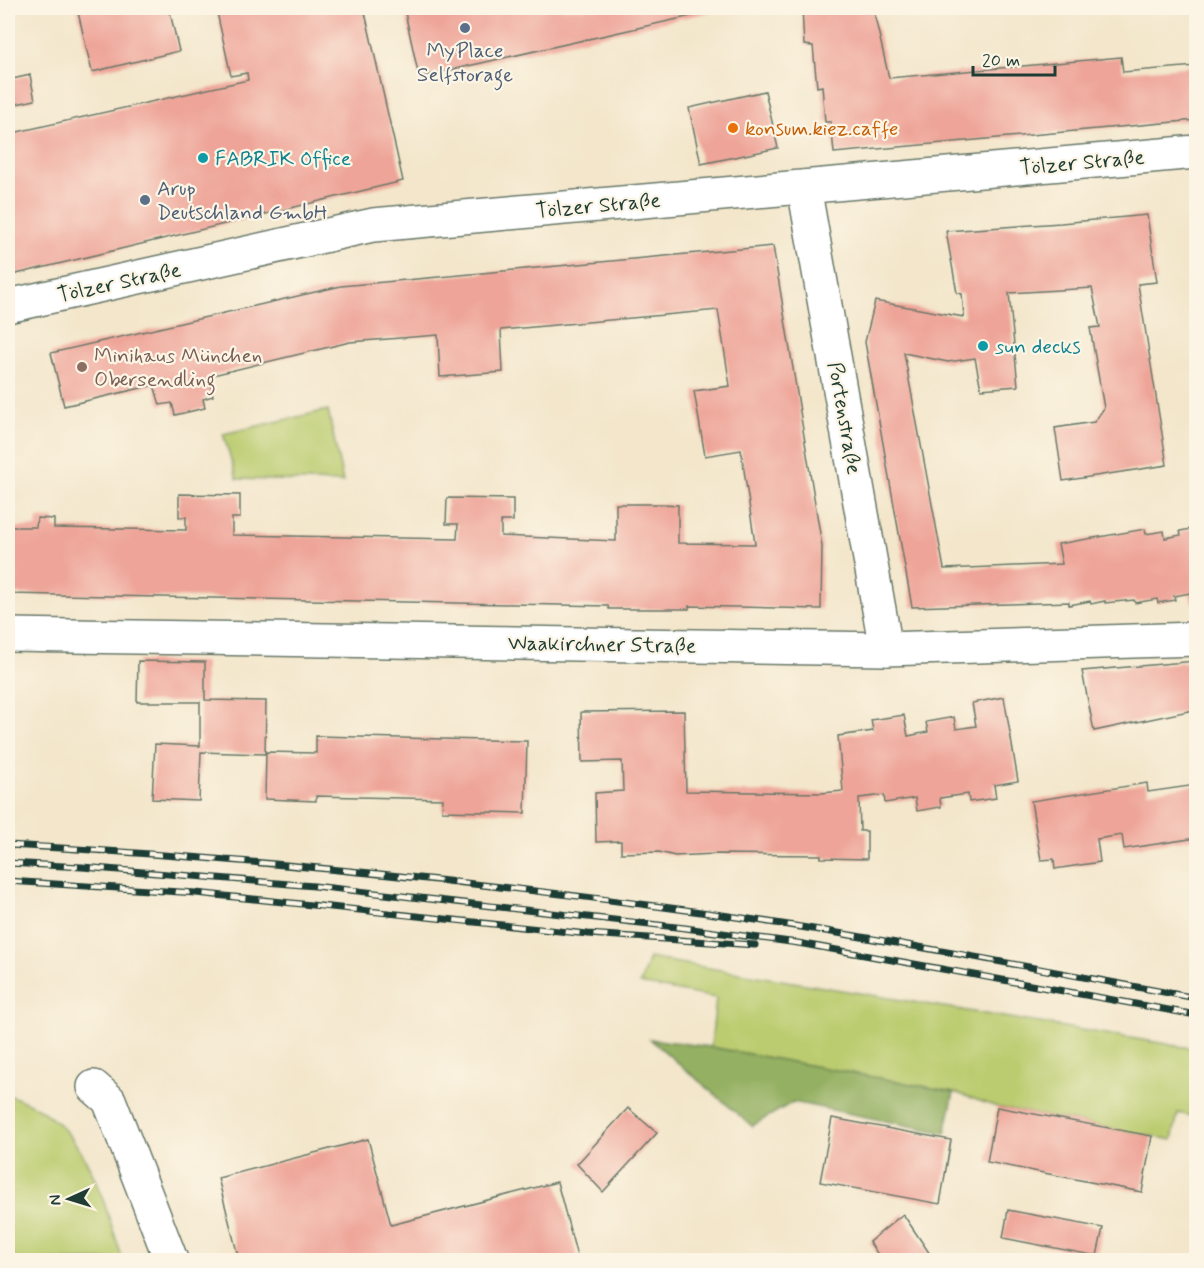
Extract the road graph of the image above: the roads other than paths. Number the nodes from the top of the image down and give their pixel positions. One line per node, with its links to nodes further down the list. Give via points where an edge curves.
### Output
1 (1197, 152): 2 (street, Tölzer Straße)
2 (804, 187): 3 (street, Tölzer Straße, via 373,225); 6 (street, Portenstraße)
3 (8, 306)
4 (8, 635): 6 (street, Waakirchner Straße)
5 (1197, 639): 6 (street, Waakirchner Straße)
6 (886, 649)
7 (94, 1087): 8 (street, via 109,1100)
8 (171, 1260)

